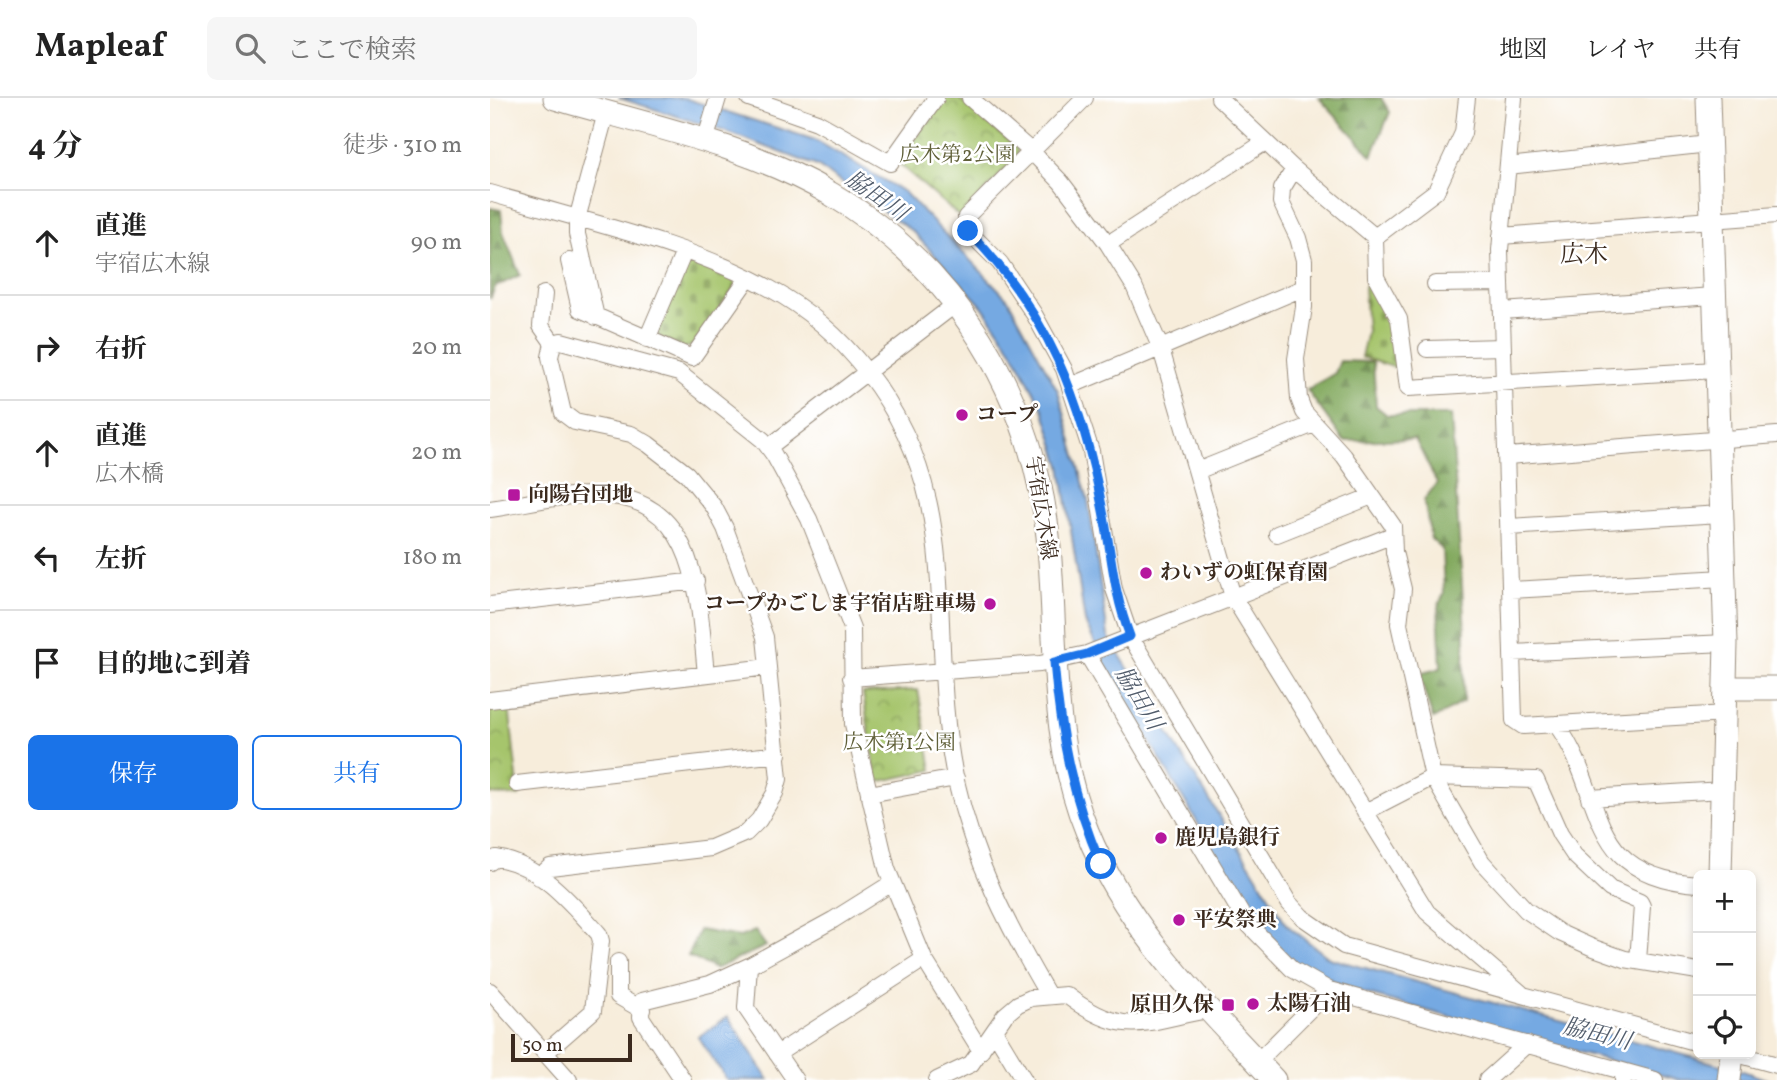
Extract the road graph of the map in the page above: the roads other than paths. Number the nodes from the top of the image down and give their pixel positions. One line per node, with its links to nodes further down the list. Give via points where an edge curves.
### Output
1 (555, 98): 11 (street, 宇宿広木線)
2 (718, 98): 12 (street)
3 (749, 98): 4 (street, via 817,122 890,163)
4 (936, 98)
5 (970, 98): 15 (street)
6 (1085, 98): 15 (street)
7 (1219, 98): 13 (street)
8 (1466, 98): 23 (street, via 1463,132 1436,191)
9 (1514, 98): 16 (street)
10 (1708, 98): 14 (street)
11 (606, 113): 12 (street, 宇宿広木線); 20 (street)
12 (706, 136): 33 (street, 宇宿広木線, via 830,193 897,241)
13 (1265, 142): 17 (street); 24 (street)
14 (1709, 144): 16 (street); 21 (street)
15 (1032, 152): 24 (street, via 1068,190); 44 (street, via 966,217 968,231 1000,263 1029,305)
16 (1508, 166): 22 (street)
17 (1294, 169): 23 (street); 30 (street, via 1282,189 1282,202 1302,251)
18 (490, 193): 20 (street)
19 (1777, 215): 21 (street)
20 (577, 219): 25 (street); 35 (street)
21 (1710, 220): 22 (street); 32 (street)
22 (1501, 236): 28 (street)
23 (1375, 237): 43 (street, via 1376,277 1399,319 1408,388)
24 (1108, 244): 39 (street, via 1134,286)
25 (684, 252): 27 (street); 36 (street)
26 (569, 261): 35 (street, via 580,309)
27 (748, 278): 36 (street, via 692,358); 42 (street, via 816,318)
28 (1501, 283): 29 (street); 34 (street)
29 (1435, 284)
30 (1303, 288): 39 (street); 45 (street, via 1297,381 1304,412)
31 (544, 294): 37 (street, via 541,326)
32 (1713, 296): 34 (street); 41 (street)
33 (957, 303): 42 (street); 66 (street, 宇宿広木線, via 1005,381 1034,461 1048,536)
34 (1502, 311): 38 (street)
35 (596, 317): 36 (street)
36 (647, 339)
37 (553, 343): 48 (street, via 568,342 679,373); 67 (street, via 551,356 563,414 575,422 614,428 648,444 687,474 714,507 765,637)
38 (1503, 347): 40 (street); 43 (street)
39 (1161, 348): 44 (street); 50 (street)
40 (1427, 349)
41 (1716, 370): 43 (street); 47 (street)
42 (867, 372): 48 (street); 68 (street, via 900,419 924,477 936,545)
43 (1504, 382): 49 (street)
44 (1070, 386): 62 (street, via 1091,451)
45 (1314, 424): 50 (street); 51 (street)
46 (1777, 435): 47 (street)
47 (1718, 441): 49 (street); 53 (street)
48 (769, 447): 70 (street, via 809,519 850,619)
49 (1507, 456): 54 (street)
50 (1197, 471): 60 (street)
51 (1372, 496): 55 (street); 56 (street, via 1393,526)
52 (490, 509): 58 (street, via 616,496 654,512 682,541)
53 (1721, 514): 54 (street); 57 (street)
54 (1509, 527): 59 (street)
55 (1277, 534)
56 (1394, 535): 60 (street); 77 (street, via 1403,589 1399,624)
57 (1724, 578): 59 (street); 63 (street)
58 (696, 581): 61 (street); 69 (street)
59 (1510, 590): 65 (street)
60 (1233, 597): 62 (street); 83 (street)
61 (490, 606)
62 (1126, 638): 64 (street); 97 (street, via 1302,917 1344,946)
63 (1726, 643): 65 (street); 71 (street)
64 (1091, 653): 66 (street); 94 (street, via 1246,922 1292,969)
65 (1512, 653): 75 (street, via 1514,720 1523,726)
66 (1054, 662): 68 (street); 99 (street, 宇宿広木線, via 1066,762 1101,864 1144,933)
67 (768, 667): 69 (street); 76 (street)
68 (943, 672): 70 (street); 78 (street)
69 (706, 674): 73 (street)
70 (851, 678): 81 (street, via 853,724)
71 (1727, 688): 72 (street); 74 (street)
72 (1777, 688)
73 (490, 700)
74 (1726, 714): 75 (street); 80 (street)
75 (1556, 724): 82 (street, via 1574,750)
76 (778, 754): 79 (street); 86 (street, via 779,779 767,808 746,833 730,842 551,867)
77 (1433, 777): 83 (street); 90 (street, via 1482,862 1526,910 1560,933); 90 (street, via 1536,780 1574,855 1610,889 1640,902)
78 (956, 778): 81 (street); 96 (street, via 995,900)
79 (517, 785)
80 (1723, 790): 82 (street); 85 (street)
81 (869, 794): 87 (street)
82 (1589, 798): 88 (street, via 1601,829 1622,855 1664,881)
83 (1365, 812): 97 (street, via 1427,912)
84 (490, 862): 86 (street, via 496,858 516,861)
85 (1720, 870)
86 (538, 877): 104 (street, via 563,895 601,941 593,1012)
87 (892, 883): 89 (street); 92 (street)
88 (1693, 884)
89 (924, 959): 103 (street); 105 (street)
90 (1638, 961): 93 (street)
91 (618, 962): 98 (street, via 618,996)
92 (749, 966): 98 (street, via 710,984 642,1001); 105 (street, via 746,1008)
93 (1693, 970)
94 (1329, 990): 102 (street); 108 (street)
95 (490, 991): 104 (street)
96 (1048, 995): 99 (street, via 1066,995 1094,1016 1128,1025); 100 (street, via 1018,1004)
97 (1525, 996): 101 (street)
98 (642, 1010): 111 (street, via 641,1017)
99 (1208, 1010): 108 (street, 宇宿広木線)
100 (995, 1032): 103 (street); 114 (street)
101 (1693, 1042)
102 (1527, 1044): 109 (street); 116 (street)
103 (981, 1051): 113 (street, via 963,1070)
104 (545, 1053): 110 (street)
105 (778, 1054): 112 (street)
106 (1732, 1061): 107 (street)
107 (1777, 1065)
108 (1250, 1071): 115 (street, 宇宿広木線)
109 (1624, 1076): 117 (street)
110 (569, 1080)
111 (683, 1080)
112 (794, 1080)
113 (937, 1080)
114 (1024, 1080)
115 (1274, 1080)
116 (1488, 1080)
117 (1655, 1080)

